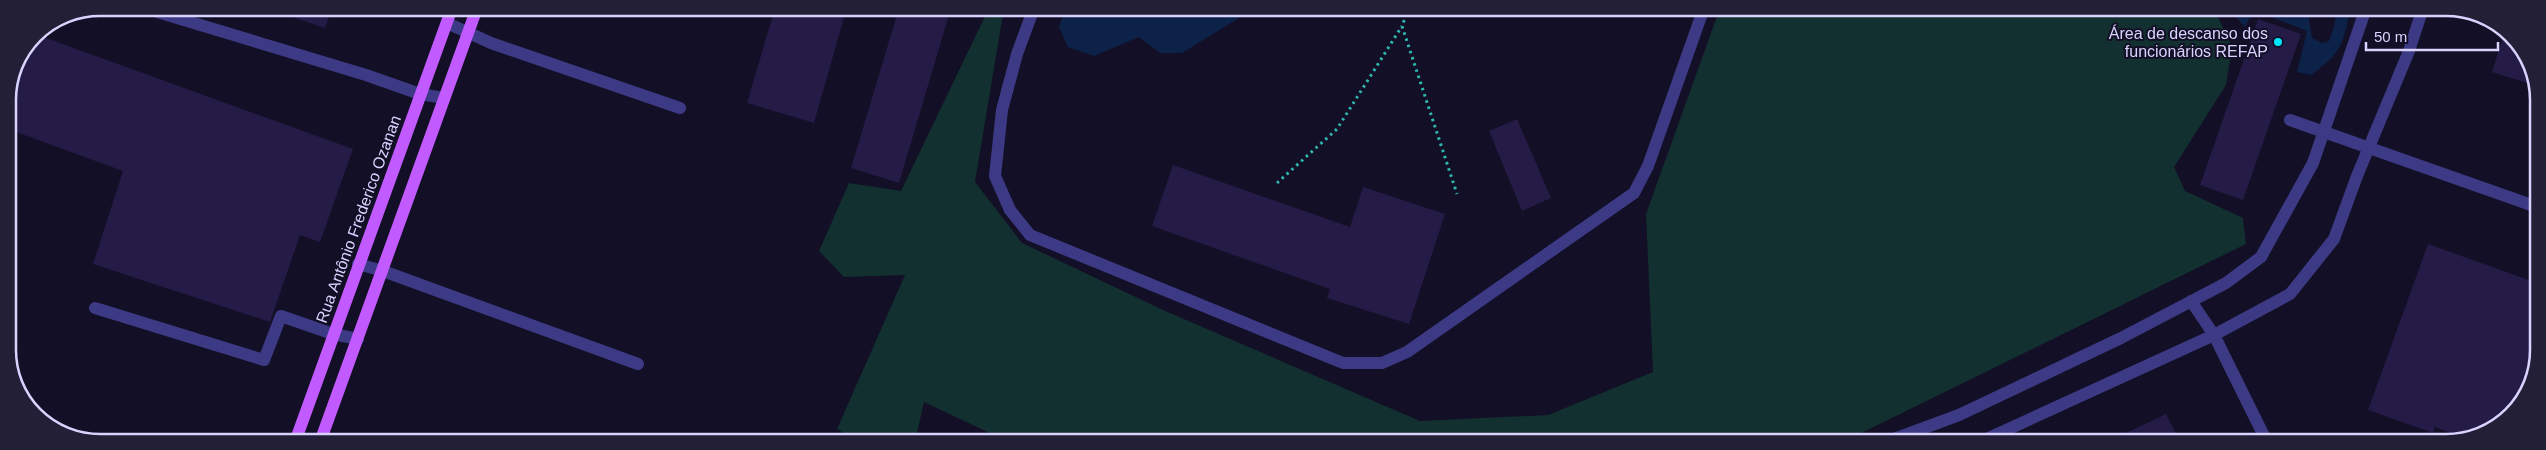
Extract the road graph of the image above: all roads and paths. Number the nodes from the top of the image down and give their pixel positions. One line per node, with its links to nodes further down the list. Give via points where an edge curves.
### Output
1 (171, 16): 12 (lane, via 366,74)
2 (449, 16): 9 (main road, Rua Antônio Frederico Ozanan)
3 (474, 16): 11 (main road)
4 (1031, 16): 6 (lane, via 1002,110 996,176 1010,210 1030,235 1344,363 1382,363 1406,352 1634,193 1648,166)
5 (1406, 16): 10 (path)
6 (1701, 16)
7 (2363, 16): 16 (lane)
8 (2420, 16): 17 (lane)
9 (447, 23): 11 (lane); 12 (main road, Rua Antônio Frederico Ozanan)
10 (1402, 26): 18 (path, via 1337,130); 19 (path)
11 (468, 32): 13 (main road); 14 (lane, via 491,43)
12 (420, 94): 13 (lane); 21 (main road, Rua Antônio Frederico Ozanan)
13 (444, 98): 22 (main road)
14 (680, 108)
15 (2290, 120): 16 (lane)
16 (2322, 132): 17 (lane); 23 (lane, via 2313,164 2261,257 2226,282)
17 (2371, 147): 20 (lane); 26 (lane, via 2334,239 2290,294)
18 (1277, 183)
19 (1457, 194)
20 (2530, 204)
21 (358, 264): 22 (lane); 25 (main road, Rua Antônio Frederico Ozanan)
22 (383, 271): 27 (main road); 28 (lane)
23 (2191, 301): 26 (lane); 31 (lane, via 1958,415)
24 (96, 308): 25 (lane, via 264,360 281,316)
25 (333, 334): 27 (lane); 29 (main road, Rua Antônio Frederico Ozanan)
26 (2214, 335): 32 (lane); 33 (lane)
27 (358, 339): 30 (main road)
28 (638, 364)
29 (298, 434)
30 (323, 434)
31 (1907, 434)
32 (1997, 434)
33 (2264, 434)

